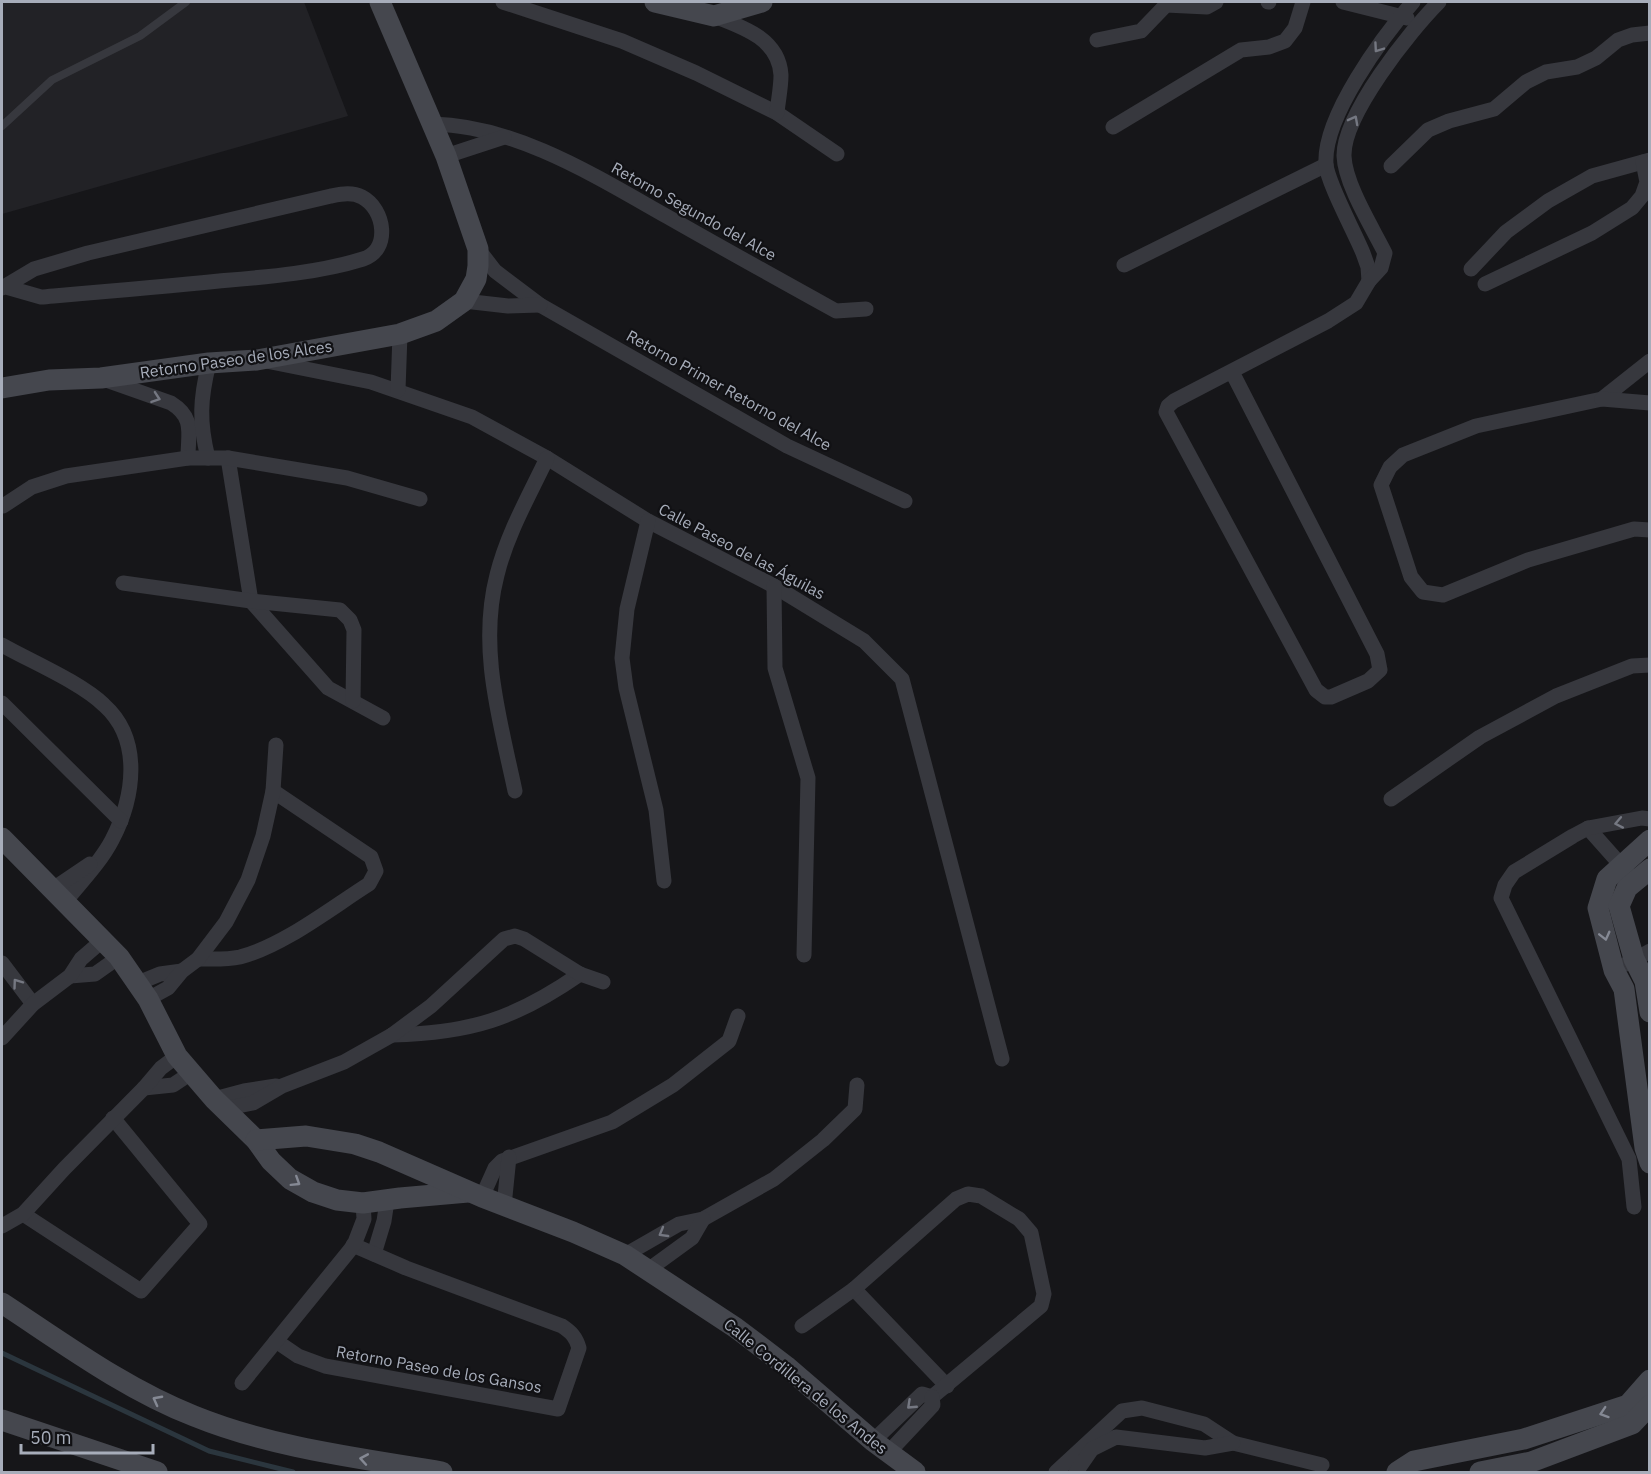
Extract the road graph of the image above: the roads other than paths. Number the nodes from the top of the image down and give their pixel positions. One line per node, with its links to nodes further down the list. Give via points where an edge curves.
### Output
1 (186, 2): 18 (lane, via 140,36 52,80)
2 (380, 2): 17 (street, Retorno Paseo de los Alces)
3 (503, 2): 16 (street, via 622,41)
4 (655, 2): 11 (street)
5 (762, 2): 11 (street)
6 (1216, 2): 15 (street, via 1207,7 1166,5 1141,31)
7 (1303, 2): 19 (street, via 1295,28 1285,41 1241,50)
8 (1344, 2): 12 (street)
9 (1413, 2): 12 (street)
10 (1439, 2): 13 (street)
11 (714, 16): 16 (street, via 758,36 776,56 781,74)
12 (1400, 16): 13 (street); 24 (street, one-way to 24, via 1338,113)
13 (1420, 21): 26 (street, one-way to 13, via 1345,141 1352,123)
14 (1650, 33): 25 (street, via 1618,40 1577,67 1546,72 1526,82 1494,109 1428,130)
15 (1097, 40)
16 (777, 113): 21 (street)
17 (433, 124): 20 (street, Retorno Segundo del Alce, via 470,127); 22 (street, Retorno Paseo de los Alces)
18 (2, 126)
19 (1113, 127)
20 (504, 137): 22 (street); 36 (street, Retorno Segundo del Alce, via 585,170 836,311)
21 (837, 154)
22 (446, 156): 28 (street, Retorno Paseo de los Alces)
23 (1646, 161): 30 (street, via 1592,176 1548,201 1506,232); 32 (street, via 1647,182 1632,208)
24 (1326, 165): 27 (street); 29 (street)
25 (1391, 166)
26 (1347, 176): 27 (street); 31 (street, via 1385,253 1381,268)
27 (1332, 183): 31 (street, via 1364,253)
28 (478, 249): 34 (street, Retorno Paseo de los Alces, via 476,279); 35 (street, Retorno Primer Retorno del Alce, via 495,271)
29 (1124, 265)
30 (1471, 269)
31 (1369, 281): 41 (street, via 1356,303)
32 (1485, 284)
33 (4, 287): 33 (street, via 41,297 284,275 365,258 378,249 382,232 376,209 350,193 88,253 34,269)
34 (464, 301): 35 (street); 37 (street, Retorno Paseo de los Alces, via 436,321)
35 (540, 305): 51 (street, Retorno Primer Retorno del Alce, via 787,446)
36 (866, 309)
37 (400, 334): 38 (street, Retorno Paseo de los Alces); 44 (street)
38 (257, 360): 40 (street, Retorno Paseo de los Alces); 44 (street, Calle Paseo de las Águilas)
39 (1650, 361): 45 (street)
40 (209, 363): 42 (street, Retorno Paseo de los Alces); 47 (street, via 203,387)
41 (1232, 372): 41 (street, via 1377,654 1380,670 1372,678 1331,697 1316,690 1166,412 1174,401)
42 (101, 378): 43 (street, Retorno Paseo de los Alces, via 49,380); 47 (street, one-way to 47, via 181,409 188,418)
43 (2, 388)
44 (398, 390): 49 (street, Calle Paseo de las Águilas, via 471,417)
45 (1602, 399): 46 (street); 54 (street, via 1476,426 1403,455 1390,467 1382,485 1411,577 1423,591 1443,595 1528,560 1634,529)
46 (1650, 403)
47 (198, 458): 48 (street); 52 (street, via 66,476 32,487)
48 (228, 458): 50 (street, via 347,478); 57 (street)
49 (547, 458): 53 (street, Calle Paseo de las Águilas); 65 (street, via 497,574 491,611 492,684)
50 (420, 499)
51 (905, 501)
52 (3, 506)
53 (648, 521): 56 (street, Calle Paseo de las Águilas); 74 (street, via 627,609 622,658 656,810)
54 (1650, 530)
55 (123, 583): 57 (street)
56 (774, 586): 77 (street, via 775,668 808,778); 95 (street, Calle Paseo de las Águilas, via 864,641 902,680)
57 (251, 601): 60 (street, via 328,688); 60 (street, via 340,610 354,630)
58 (2, 645): 68 (street, via 89,693 115,716 128,742 132,766)
59 (1650, 665): 66 (street, via 1632,666 1556,696 1480,737)
60 (354, 701): 62 (street)
61 (2, 703): 68 (street)
62 (383, 718)
63 (276, 745): 64 (street)
64 (273, 791): 80 (street, via 248,880 226,922); 80 (street, via 371,856 376,871 369,884 289,936 241,956)
65 (515, 791)
66 (1390, 799)
67 (1650, 819): 69 (street, one-way to 69)
68 (121, 821): 75 (street, via 102,856)
69 (1588, 828): 72 (street); 109 (street, via 1514,872 1501,898 1629,1160)
70 (2, 838): 75 (street, Calle Cordillera de los Andes)
71 (1650, 840): 72 (street)
72 (1622, 866): 73 (street); 82 (street, one-way to 82, via 1607,879 1598,908)
73 (1642, 876): 78 (street, via 1627,888 1619,906)
74 (664, 881)
75 (59, 896): 76 (street, Calle Cordillera de los Andes)
76 (103, 940): 79 (street, Calle Cordillera de los Andes); 84 (street, via 81,959)
77 (804, 955)
78 (1642, 955): 82 (street); 85 (street)
79 (119, 957): 84 (street, via 94,974); 88 (street, Calle Cordillera de los Andes)
80 (198, 959): 88 (street, via 182,971 160,974)
81 (2, 963): 89 (street, one-way to 81)
82 (1614, 970): 87 (street)
83 (580, 974): 86 (street); 92 (street, via 511,1015 432,1034); 92 (street, via 524,939 504,939 431,1006)
84 (70, 976): 89 (street)
85 (1647, 979): 87 (street); 90 (street)
86 (603, 982)
87 (1624, 989): 104 (street)
88 (143, 991): 94 (street, Calle Cordillera de los Andes)
89 (33, 1004): 93 (street)
90 (1650, 1012)
91 (738, 1016): 102 (street, via 729,1041 673,1085 612,1122)
92 (392, 1035): 99 (street, via 344,1062 282,1086 244,1091)
93 (2, 1038)
94 (177, 1056): 96 (street, Calle Cordillera de los Andes); 98 (street)
95 (1002, 1059)
96 (191, 1073): 98 (street, via 173,1085); 99 (street, Calle Cordillera de los Andes)
97 (857, 1085): 111 (street, via 855,1108 823,1140 774,1179)
98 (144, 1088): 100 (street)
99 (219, 1104): 101 (street, Calle Cordillera de los Andes)
100 (113, 1118): 110 (street); 110 (street, via 200,1224 141,1291)
101 (256, 1140): 103 (street, Calle Cordillera de los Andes, via 306,1136 331,1139); 107 (street, Calle Cordillera de los Andes, one-way to 107, via 290,1179 337,1200)
102 (509, 1157): 105 (street, via 495,1168); 108 (street)
103 (402, 1162): 105 (street, Calle Cordillera de los Andes); 106 (street, via 407,1184)
104 (1650, 1163)
105 (476, 1195): 106 (street, Calle Cordillera de los Andes); 108 (street, Calle Cordillera de los Andes)
106 (394, 1199): 107 (street, Calle Cordillera de los Andes); 114 (street)
107 (363, 1203): 113 (street, via 362,1228)
108 (504, 1206): 115 (street, Calle Cordillera de los Andes)
109 (1634, 1207)
110 (23, 1214): 112 (street)
111 (703, 1219): 115 (street, one-way to 115, via 680,1224); 116 (street, via 692,1238)
112 (2, 1226)
113 (353, 1245): 114 (street, Retorno Paseo de los Gansos); 120 (street)
114 (374, 1254): 120 (street, Retorno Paseo de los Gansos, via 571,1332 579,1348 558,1409 325,1366 298,1356)
115 (626, 1255): 116 (street, Calle Cordillera de los Andes)
116 (648, 1270): 127 (street, Calle Cordillera de los Andes, via 786,1366)
117 (854, 1289): 119 (street); 123 (street); 123 (street, via 956,1199 968,1194 981,1196 1019,1219 1031,1233 1044,1294 1041,1306)
118 (2, 1303): 130 (street, one-way to 118, via 322,1452 194,1417 114,1376)
119 (802, 1326)
120 (276, 1341): 122 (street)
121 (1650, 1380): 134 (street, one-way to 134, via 1628,1405 1524,1439 1414,1461)
122 (243, 1383)
123 (946, 1386): 127 (street, via 932,1397 922,1394)
124 (1650, 1405): 135 (street, via 1632,1424 1531,1462)
125 (2, 1420): 129 (street)
126 (1233, 1443): 128 (street); 132 (street, via 1204,1424 1142,1408 1122,1411); 133 (street, via 1205,1448 1116,1437 1092,1449)
127 (880, 1447): 131 (street, Calle Cordillera de los Andes)
128 (1322, 1465)
129 (157, 1473)
130 (442, 1473)
131 (915, 1473)
132 (1056, 1473)
133 (1076, 1473)
134 (1397, 1473)
135 (1480, 1473)

